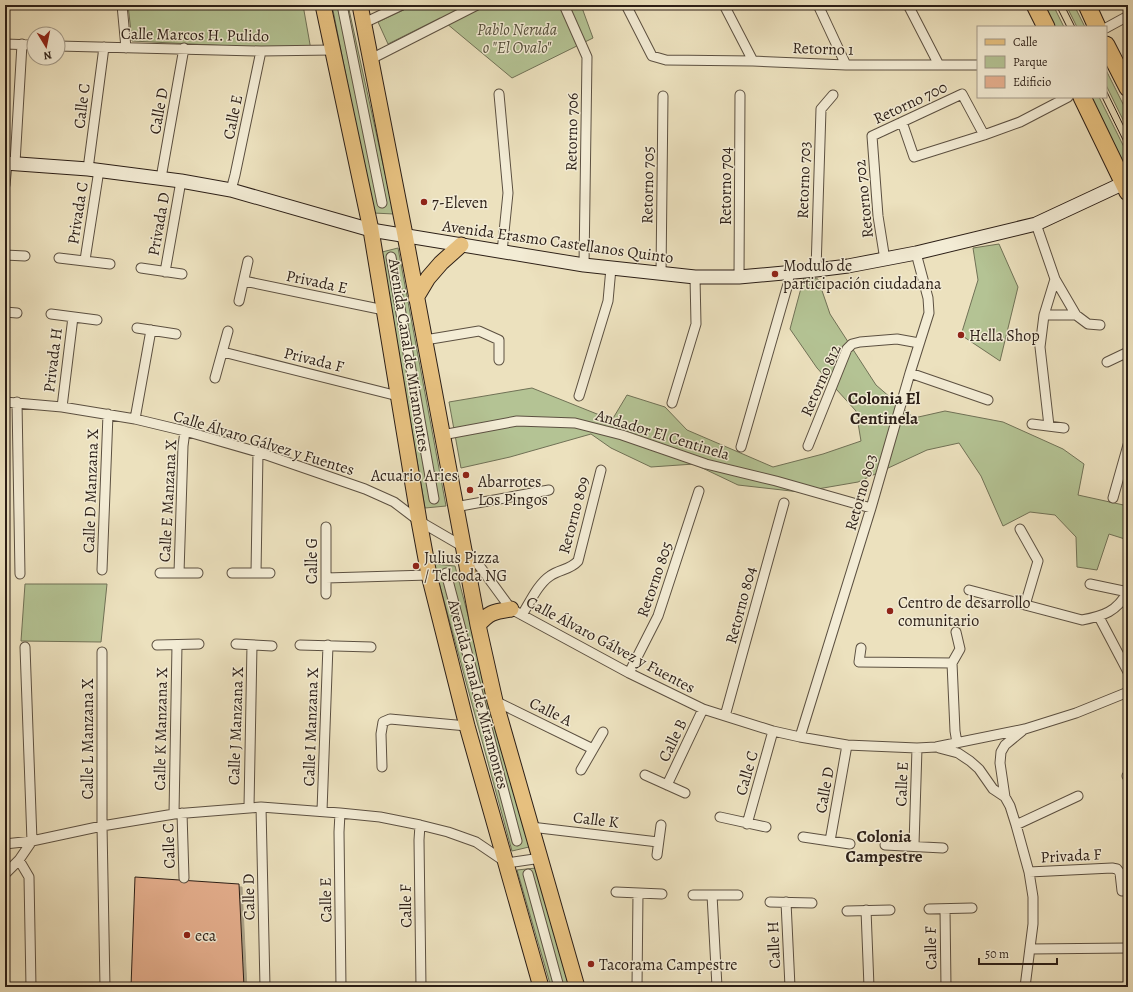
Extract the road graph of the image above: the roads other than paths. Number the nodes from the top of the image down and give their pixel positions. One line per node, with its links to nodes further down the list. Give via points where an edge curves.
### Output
1 (122, 5): 25 (street)
2 (323, 5): 28 (main road, Avenida Canal de Miramontes)
3 (342, 5): 51 (street)
4 (360, 5): 15 (main road, Avenida Canal de Miramontes)
5 (402, 5): 15 (street)
6 (477, 5): 29 (street)
7 (564, 5): 66 (street, Retorno 706, via 587,57)
8 (626, 5): 30 (street, Retorno 1, via 652,56 666,60)
9 (724, 5): 30 (street)
10 (818, 5): 31 (street)
11 (908, 5): 32 (street)
12 (1035, 5): 16 (highway)
13 (1086, 5): 17 (highway)
14 (1128, 16): 18 (street)
15 (364, 23): 29 (main road, Avenida Canal de Miramontes)
16 (1046, 26)
17 (1096, 26)
18 (1107, 27)
19 (5, 44): 20 (street)
20 (22, 44): 21 (street); 44 (street)
21 (26, 44)
22 (66, 46): 23 (street, Calle Marcos H. Pulido)
23 (104, 47): 25 (street, Calle Marcos H. Pulido); 45 (street, Calle C)
24 (1107, 47): 34 (highway)
25 (126, 48): 26 (street, Calle Marcos H. Pulido)
26 (184, 48): 27 (street, Calle Marcos H. Pulido); 46 (street, Calle D)
27 (261, 50): 28 (street, Calle Marcos H. Pulido); 50 (street, Calle E)
28 (332, 50): 53 (main road, Avenida Canal de Miramontes)
29 (371, 59): 54 (main road, Avenida Canal de Miramontes)
30 (753, 61): 31 (street, Retorno 1)
31 (846, 65): 32 (street, Retorno 1)
32 (939, 65): 33 (street, Retorno 1)
33 (977, 65)
34 (1128, 88)
35 (499, 94): 56 (street, via 508,193)
36 (740, 95): 75 (street, Retorno 704)
37 (833, 95): 69 (street, Retorno 703, via 821,109)
38 (663, 96): 73 (street, Retorno 705)
39 (1066, 98): 42 (street, via 1020,122)
40 (1082, 98): 49 (highway)
41 (902, 122): 42 (street, via 914,157); 42 (street, Retorno 700, via 962,94); 43 (street, Retorno 700)
42 (984, 135)
43 (872, 136): 63 (street, Retorno 702, via 878,216)
44 (9, 163): 45 (street, Avenida Erasmo Castellanos Quinto); 48 (street)
45 (93, 169): 46 (street, Avenida Erasmo Castellanos Quinto); 62 (street, Privada C)
46 (161, 178): 47 (street, Avenida Erasmo Castellanos Quinto)
47 (181, 181): 50 (street, Avenida Erasmo Castellanos Quinto); 70 (street, Privada D)
48 (5, 185)
49 (1126, 188): 52 (street, Avenida Erasmo Castellanos Quinto)
50 (231, 190): 53 (street, Avenida Erasmo Castellanos Quinto)
51 (382, 203)
52 (1036, 224): 57 (street, Avenida Erasmo Castellanos Quinto); 76 (street)
53 (371, 230): 54 (street, Avenida Erasmo Castellanos Quinto); 80 (main road, Avenida Canal de Miramontes)
54 (405, 235): 55 (street, Avenida Erasmo Castellanos Quinto); 78 (main road, Avenida Canal de Miramontes)
55 (461, 245): 56 (street, Avenida Erasmo Castellanos Quinto); 78 (main road, via 428,278)
56 (502, 252): 66 (street, Avenida Erasmo Castellanos Quinto)
57 (916, 253): 63 (street, Avenida Erasmo Castellanos Quinto); 94 (street, Retorno 803, via 928,298 929,313)
58 (5, 255): 59 (street)
59 (25, 256)
60 (391, 257): 123 (street)
61 (59, 258): 62 (street, Privada C)
62 (85, 260): 65 (street, Privada C)
63 (885, 260): 69 (street, Avenida Erasmo Castellanos Quinto)
64 (248, 261): 77 (street)
65 (110, 264)
66 (584, 265): 68 (street, Avenida Erasmo Castellanos Quinto)
67 (141, 268): 70 (street, Privada D)
68 (611, 268): 73 (street, Avenida Erasmo Castellanos Quinto); 102 (street, via 608,301)
69 (816, 270): 71 (street, Avenida Erasmo Castellanos Quinto)
70 (165, 272): 72 (street, Privada D)
71 (789, 273): 75 (street, Avenida Erasmo Castellanos Quinto); 117 (street, via 788,284)
72 (182, 274)
73 (661, 274): 74 (street, Avenida Erasmo Castellanos Quinto)
74 (695, 277): 75 (street, Avenida Erasmo Castellanos Quinto); 106 (street, via 696,324)
75 (739, 277)
76 (1055, 280): 84 (street); 85 (street)
77 (244, 281): 79 (street); 80 (street, Privada E)
78 (416, 298): 93 (main road, Avenida Canal de Miramontes)
79 (239, 302)
80 (384, 310): 101 (main road, Avenida Canal de Miramontes)
81 (5, 312): 82 (street)
82 (17, 313)
83 (51, 314): 86 (street, Privada H)
84 (1044, 315): 85 (street); 111 (street, via 1040,347)
85 (1076, 315): 88 (street, via 1088,324)
86 (73, 317): 87 (street, Privada H); 107 (street, Privada H)
87 (97, 320)
88 (1100, 325)
89 (138, 328): 90 (street)
90 (151, 330): 92 (street); 109 (street)
91 (228, 331): 95 (street)
92 (176, 334)
93 (425, 340): 97 (street, via 479,331 500,340); 114 (main road, Avenida Canal de Miramontes)
94 (919, 343): 99 (street, Retorno 803); 116 (street, Retorno 812, via 897,339 852,344 847,349)
95 (223, 352): 100 (street); 101 (street, Privada F)
96 (1128, 352): 98 (street)
97 (499, 360)
98 (1107, 362)
99 (910, 373): 103 (street); 126 (street, Retorno 803)
100 (215, 378)
101 (398, 396): 127 (main road, Avenida Canal de Miramontes)
102 (579, 396)
103 (988, 400)
104 (5, 402): 105 (street, Calle Álvaro Gálvez y Fuentes)
105 (17, 402): 107 (street, Calle Álvaro Gálvez y Fuentes); 139 (street)
106 (672, 403)
107 (62, 407): 108 (street, Calle Álvaro Gálvez y Fuentes)
108 (108, 414): 109 (street, Calle Álvaro Gálvez y Fuentes); 131 (street, Calle D Manzana X)
109 (135, 419): 113 (street, Calle Álvaro Gálvez y Fuentes)
110 (1032, 424): 111 (street)
111 (1049, 426): 112 (street)
112 (1064, 428)
113 (185, 430): 118 (street, Calle Álvaro Gálvez y Fuentes); 133 (street, Calle E Manzana X)
114 (442, 435): 125 (main road, Avenida Canal de Miramontes); 126 (street, Andador El Centinela, via 517,421 574,423 622,435 706,464)
115 (1128, 445): 122 (street)
116 (808, 446)
117 (740, 447)
118 (258, 452): 127 (street, Calle Álvaro Gálvez y Fuentes, via 365,489 394,502); 136 (street)
119 (601, 470): 147 (street, Retorno 809, via 578,561 545,580)
120 (549, 490): 125 (street)
121 (699, 491): 165 (street, Retorno 805, via 658,616)
122 (1113, 498)
123 (434, 500)
124 (784, 503): 169 (street, Retorno 804)
125 (455, 508): 130 (main road, Avenida Canal de Miramontes)
126 (871, 508): 174 (street, Retorno 803)
127 (419, 521): 130 (street, Calle Álvaro Gálvez y Fuentes); 140 (main road, Avenida Canal de Miramontes)
128 (326, 527): 141 (street, Calle G)
129 (1020, 529): 146 (street, via 1038,561)
130 (462, 546): 147 (street, Calle Álvaro Gálvez y Fuentes); 149 (main road, Avenida Canal de Miramontes)
131 (102, 570)
132 (160, 573): 133 (street)
133 (178, 573): 134 (street)
134 (198, 573)
135 (232, 573): 136 (street)
136 (256, 573): 137 (street)
137 (270, 573)
138 (446, 573): 201 (street)
139 (20, 574)
140 (429, 575): 141 (street); 170 (main road, Avenida Canal de Miramontes)
141 (326, 578): 145 (street, Calle G)
142 (1090, 584): 144 (street)
143 (969, 590): 146 (street, via 989,591)
144 (1128, 592): 148 (street, via 1116,608)
145 (326, 594)
146 (1025, 605): 148 (street, via 1082,620)
147 (517, 612): 149 (main road, via 497,611 488,614); 165 (street, Calle Álvaro Gálvez y Fuentes)
148 (1099, 617): 164 (street)
149 (478, 625): 167 (main road, Avenida Canal de Miramontes)
150 (956, 632): 163 (street, via 960,649)
151 (199, 644): 154 (street)
152 (236, 644): 155 (street)
153 (157, 645): 154 (street)
154 (177, 645): 190 (street, Calle K Manzana X)
155 (252, 645): 158 (street); 187 (street, Calle J Manzana X)
156 (300, 645): 157 (street)
157 (328, 645): 160 (street); 189 (street, Calle I Manzana X)
158 (272, 646)
159 (25, 647): 203 (street)
160 (371, 648)
161 (861, 648): 163 (street, via 859,662)
162 (102, 652): 196 (street, Calle L Manzana X)
163 (952, 663): 175 (street)
164 (1128, 672)
165 (629, 673): 168 (street, Calle Álvaro Gálvez y Fuentes)
166 (1128, 692): 171 (street, Calle Álvaro Gálvez y Fuentes, via 1076,713)
167 (495, 701): 179 (street, Calle A); 198 (main road, Avenida Canal de Miramontes)
168 (704, 709): 169 (street, Calle Álvaro Gálvez y Fuentes); 183 (street, Calle B)
169 (725, 716): 172 (street, Calle Álvaro Gálvez y Fuentes)
170 (468, 726): 180 (street, via 390,719 384,722 381,734); 213 (main road, Avenida Canal de Miramontes)
171 (1025, 729): 175 (street, Calle Álvaro Gálvez y Fuentes); 186 (street, via 1005,745 1001,752)
172 (773, 731): 174 (street, Calle Álvaro Gálvez y Fuentes); 193 (street, Calle C)
173 (603, 732): 179 (street)
174 (800, 737): 176 (street, Calle Álvaro Gálvez y Fuentes)
175 (957, 743): 177 (street, Calle Álvaro Gálvez y Fuentes)
176 (847, 745): 178 (street, Calle Álvaro Gálvez y Fuentes); 202 (street, Calle D)
177 (936, 747): 178 (street, Calle Álvaro Gálvez y Fuentes); 186 (street, via 964,756 979,769 993,789)
178 (917, 748): 208 (street, Calle E)
179 (593, 749): 181 (street)
180 (382, 768)
181 (581, 770)
182 (645, 775): 183 (street, Calle B)
183 (667, 785): 184 (street, Calle B)
184 (685, 793)
185 (1078, 796): 197 (street)
186 (1005, 797): 197 (street)
187 (249, 807): 188 (street); 190 (street)
188 (261, 807): 189 (street); 238 (street, Calle D)
189 (322, 811): 191 (street)
190 (178, 813): 196 (street); 217 (street, Calle C)
191 (340, 813): 194 (street); 239 (street, Calle E)
192 (720, 817): 193 (street)
193 (747, 824): 199 (street)
194 (420, 825): 213 (street, via 476,842); 240 (street, Calle F)
195 (661, 825): 204 (street)
196 (102, 826): 203 (street); 237 (street)
197 (1016, 826): 214 (street)
198 (531, 827): 204 (street, Calle K); 211 (main road, Avenida Canal de Miramontes)
199 (766, 827)
200 (802, 837): 202 (street)
201 (517, 841)
202 (830, 841): 206 (street)
203 (32, 842): 205 (street); 212 (street)
204 (658, 842): 210 (street)
205 (5, 844)
206 (850, 844)
207 (885, 845): 208 (street)
208 (914, 845): 209 (street)
209 (943, 848)
210 (657, 855)
211 (541, 858): 213 (street); 243 (main road, Avenida Canal de Miramontes)
212 (19, 860): 215 (street); 236 (street, via 29,877)
213 (506, 863): 241 (main road, Avenida Canal de Miramontes)
214 (1029, 872): 218 (street, Privada F, via 1117,869 1120,873); 235 (street, via 1033,898)
215 (5, 874)
216 (528, 874): 242 (street)
217 (184, 878)
218 (1122, 891)
219 (616, 892): 220 (street)
220 (638, 893): 221 (street); 244 (street)
221 (662, 894)
222 (693, 895): 223 (street)
223 (712, 895): 224 (street); 245 (street)
224 (738, 895)
225 (770, 902): 226 (street, Calle H)
226 (786, 902): 227 (street, Calle H); 246 (street, Calle H)
227 (812, 903)
228 (972, 908): 229 (street, Calle F)
229 (945, 909): 232 (street, Calle F); 248 (street, Calle F)
230 (866, 910): 231 (street); 233 (street); 247 (street)
231 (890, 910)
232 (929, 910)
233 (847, 911)
234 (1128, 948): 235 (street)
235 (1030, 949): 249 (street)
236 (31, 987)
237 (105, 987)
238 (265, 987)
239 (342, 987)
240 (421, 987)
241 (541, 987)
242 (559, 987)
243 (577, 987)
244 (637, 987)
245 (717, 987)
246 (790, 987)
247 (869, 987)
248 (946, 987)
249 (1024, 987)

